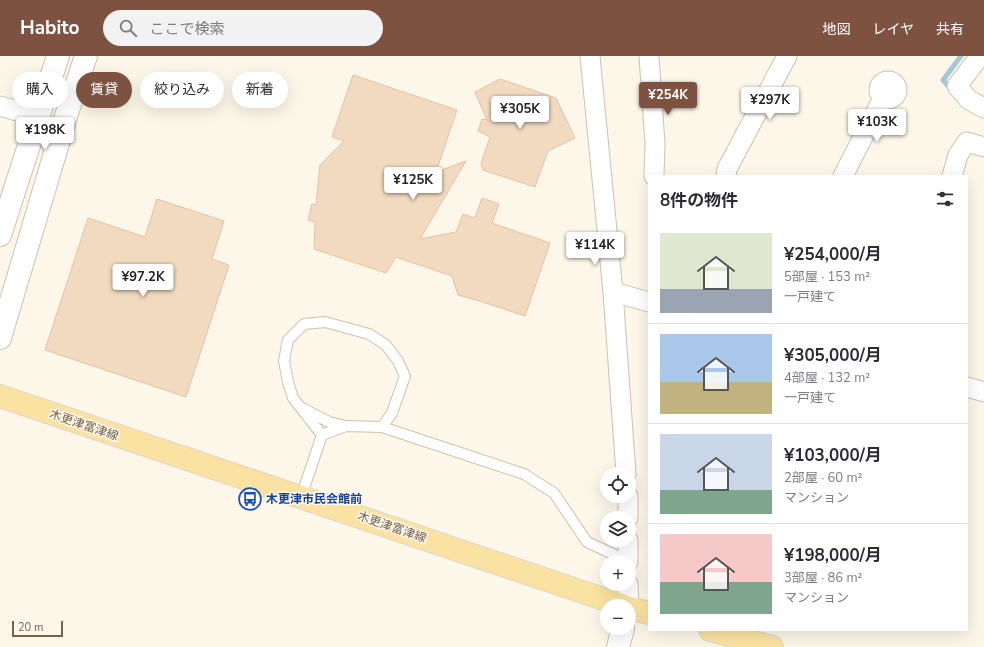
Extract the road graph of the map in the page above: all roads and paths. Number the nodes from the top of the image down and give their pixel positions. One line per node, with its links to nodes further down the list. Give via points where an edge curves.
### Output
1 (58, 56): 10 (street)
2 (86, 56): 19 (street)
3 (590, 56): 17 (street)
4 (650, 56): 12 (street, via 655,144)
5 (787, 56): 13 (street)
6 (980, 56): 9 (street, via 957,86 969,100)
7 (883, 98): 14 (street)
8 (0, 106): 10 (street)
9 (984, 108)
10 (38, 117): 16 (street)
11 (984, 146): 15 (street, via 967,142 958,155)
12 (654, 175)
13 (726, 175)
14 (844, 175)
15 (952, 175)
16 (0, 235)
17 (613, 292): 18 (street); 27 (street)
18 (648, 302)
19 (0, 338)
20 (968, 387): 21 (street)
21 (984, 392)
22 (0, 396): 28 (main road, 木更津富津線)
23 (299, 407): 24 (lane, via 329,422); 25 (lane, via 293,398 284,361 288,340 304,324 325,322 369,334 386,345 398,361 405,376 392,413); 26 (lane)
24 (346, 426): 25 (lane); 26 (lane)
25 (382, 427): 29 (lane, via 524,474 554,493 587,542)
26 (322, 435): 28 (lane)
27 (626, 467)
28 (301, 497): 30 (main road, 木更津富津線)
29 (614, 555)
30 (603, 599)
31 (636, 609): 32 (main road)
32 (648, 613)
33 (714, 631): 36 (main road)
34 (621, 635): 35 (street)
35 (618, 647)
36 (772, 647)

